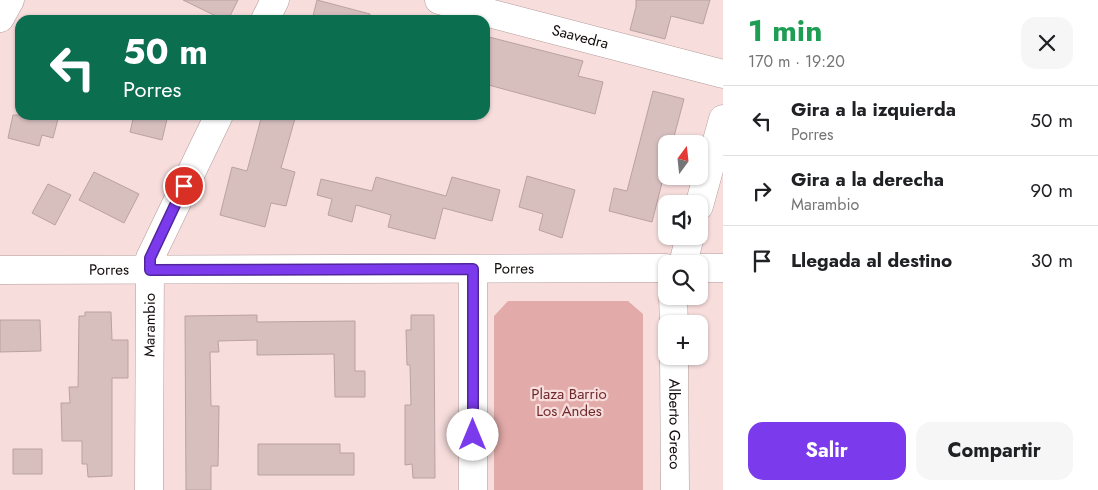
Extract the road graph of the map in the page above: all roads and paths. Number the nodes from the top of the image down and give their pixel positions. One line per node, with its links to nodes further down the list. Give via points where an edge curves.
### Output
1 (10, 0): 5 (street)
2 (275, 0): 4 (street)
3 (439, 0): 6 (street, Saavedra)
4 (268, 15)
5 (0, 18)
6 (723, 74)
7 (723, 119): 9 (street)
8 (217, 120): 15 (street, Marambio, via 150,258)
9 (702, 195)
10 (658, 268): 13 (street, Porres)
11 (708, 268): 12 (street)
12 (723, 268)
13 (473, 269): 15 (street, Porres); 18 (street)
14 (0, 270): 15 (street, Porres)
15 (150, 270): 17 (street, Marambio)
16 (674, 365): 19 (street, Alberto Greco)
17 (149, 490)
18 (473, 490)
19 (675, 490)

